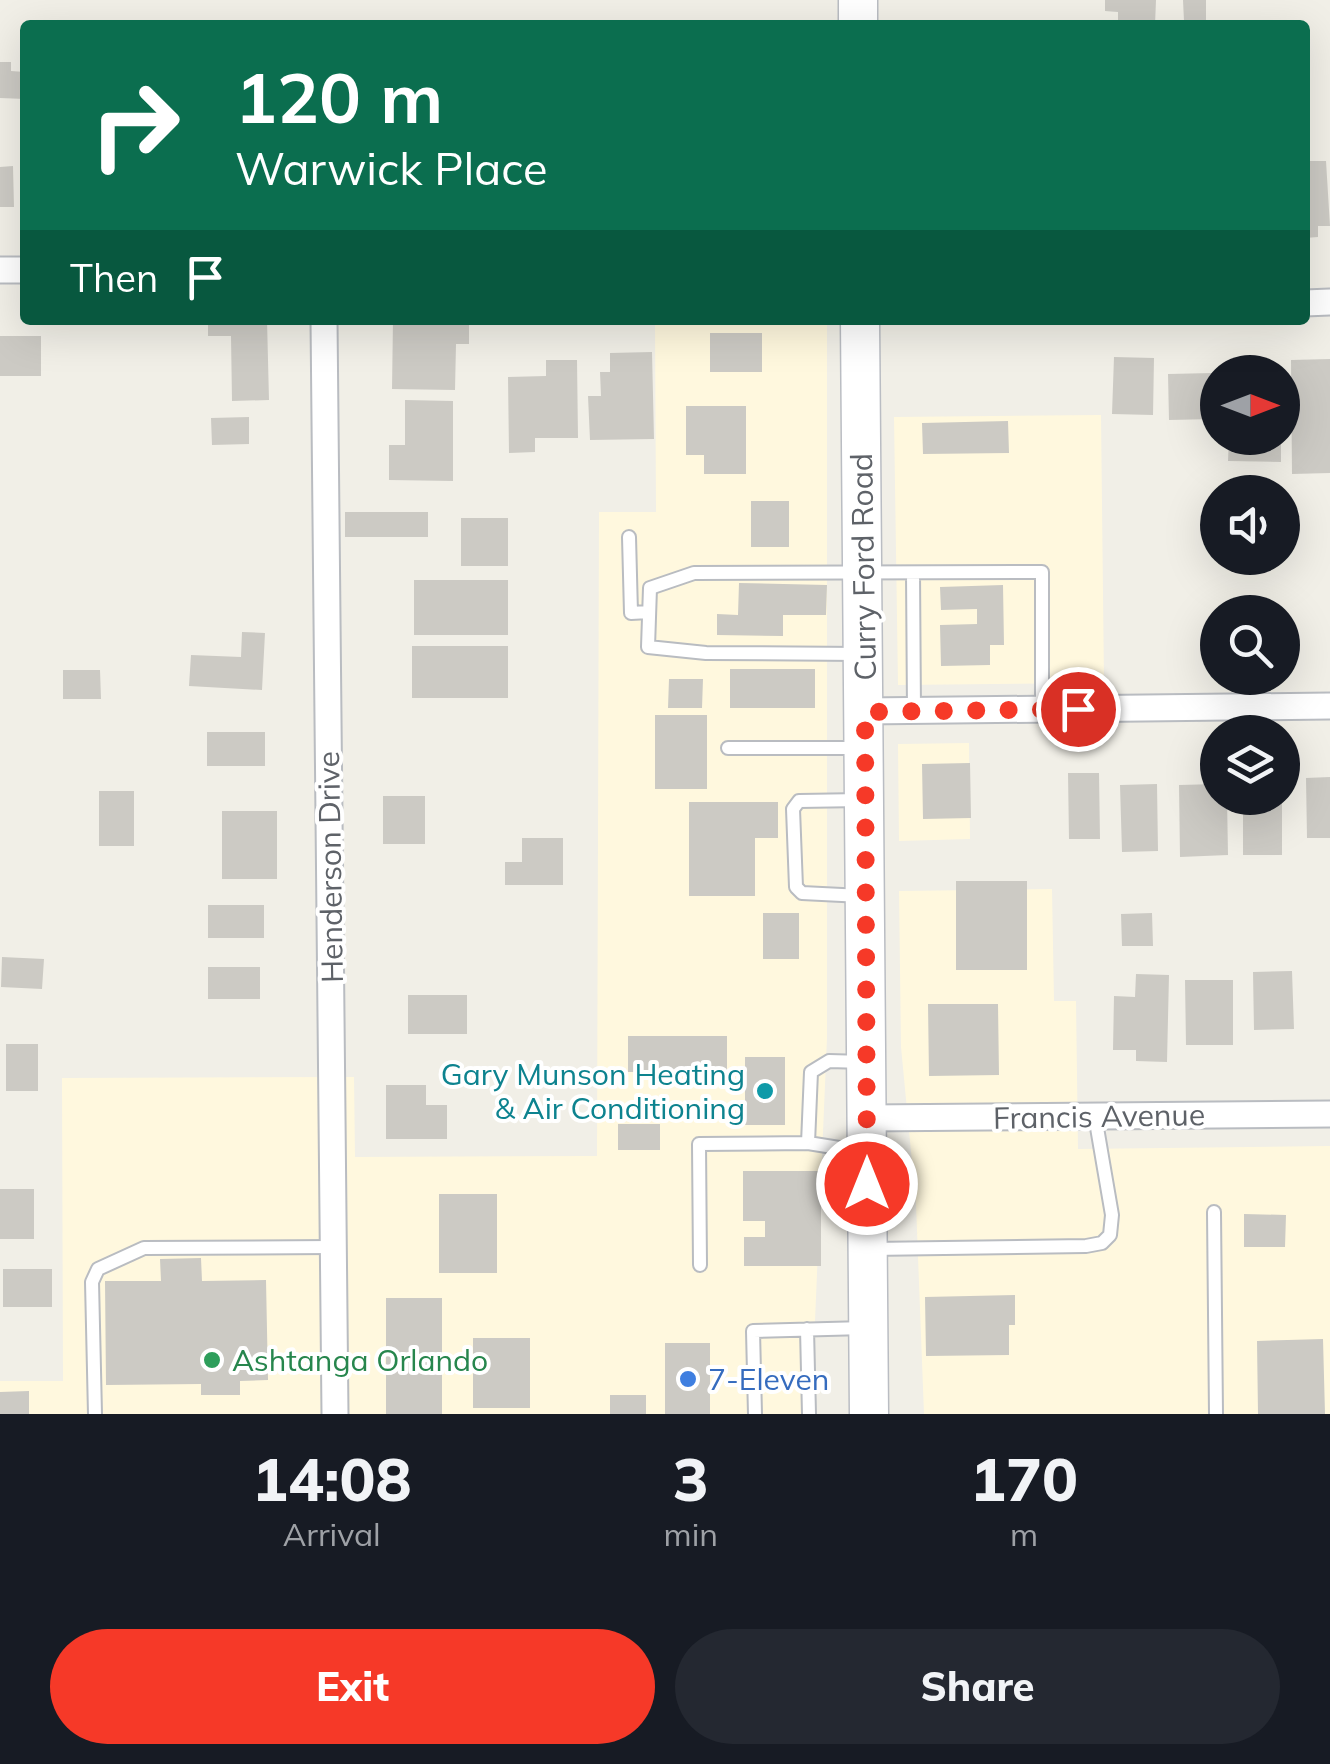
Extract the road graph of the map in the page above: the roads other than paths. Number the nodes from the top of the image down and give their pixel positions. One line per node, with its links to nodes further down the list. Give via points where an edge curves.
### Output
1 (324, 325): 21 (street, Henderson Drive)
2 (860, 325): 5 (street, Curry Ford Road)
3 (629, 537): 6 (lane, via 631,613)
4 (913, 573): 5 (lane); 9 (lane, via 1042,572); 10 (lane)
5 (863, 574): 6 (lane, via 694,573 650,588); 7 (street, Curry Ford Road)
6 (649, 612): 7 (lane, via 648,647)
7 (863, 654): 11 (street, Curry Ford Road)
8 (1330, 706): 9 (street)
9 (1042, 710): 10 (street)
10 (914, 711): 11 (street)
11 (864, 730): 12 (lane); 13 (street, Curry Ford Road)
12 (728, 748)
13 (865, 800): 14 (street, Curry Ford Road); 14 (lane, via 799,801 793,809 796,887 802,893)
14 (866, 896): 15 (street, Curry Ford Road)
15 (867, 1062): 18 (street, Curry Ford Road); 19 (lane, via 829,1062 810,1072)
16 (1330, 1114): 17 (street, Francis Avenue)
17 (1096, 1116): 18 (street, Francis Avenue); 22 (lane, via 1112,1216 1102,1243)
18 (867, 1135): 19 (lane); 22 (street, Curry Ford Road)
19 (808, 1142): 23 (lane, via 699,1144)
20 (1214, 1212): 31 (lane)
21 (334, 1248): 26 (lane, via 144,1248 98,1269 92,1282); 27 (street, Henderson Drive)
22 (868, 1249): 24 (street, Curry Ford Road)
23 (700, 1265)
24 (868, 1328): 25 (lane); 30 (street, Curry Ford Road)
25 (806, 1330): 28 (lane, via 753,1330); 29 (lane)
26 (94, 1414)
27 (335, 1414)
28 (755, 1414)
29 (809, 1414)
30 (869, 1414)
31 (1216, 1414)

